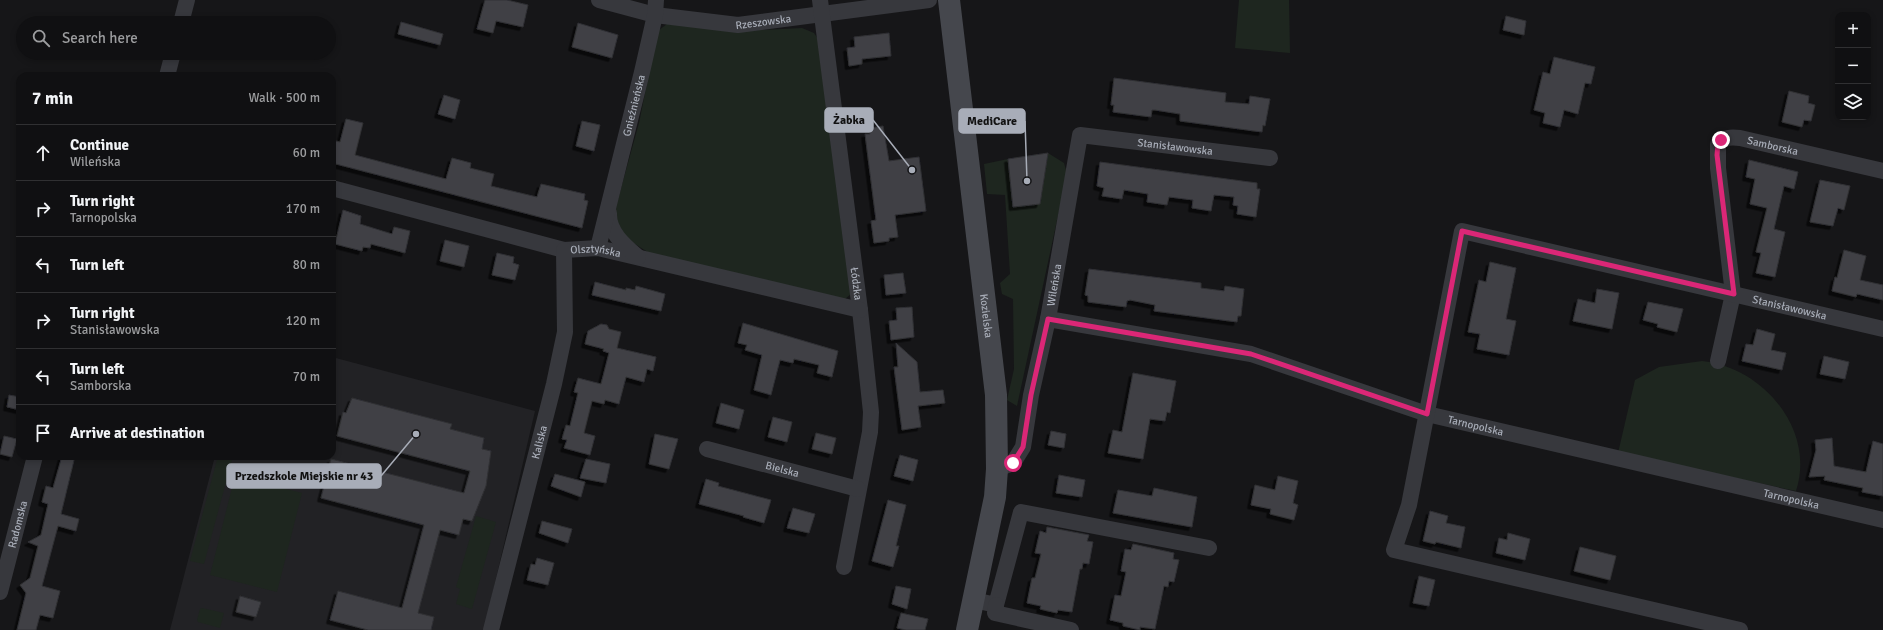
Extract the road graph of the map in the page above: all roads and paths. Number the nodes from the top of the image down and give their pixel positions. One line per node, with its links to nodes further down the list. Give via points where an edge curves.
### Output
1 (187, 0): 7 (street)
2 (599, 0): 5 (street, Rzeszowska)
3 (929, 0): 6 (street, Rzeszowska)
4 (949, 0): 26 (street, Kozielska, via 996,395)
5 (656, 7): 6 (street, Rzeszowska, via 738,25); 14 (street, Gnieźnieńska)
6 (821, 8): 19 (street, Łódzka)
7 (183, 16)
8 (171, 60): 9 (street)
9 (167, 72)
10 (1080, 135): 11 (street, Stanisławowska); 20 (street, Wileńska)
11 (1270, 158)
12 (1883, 171): 18 (street, Samborska, via 1740,138 1721,140 1717,155)
13 (336, 189): 16 (street, Olsztyńska)
14 (609, 210): 15 (street, Gnieźnieńska); 17 (street, Gnieźnieńska, via 612,230)
15 (598, 248): 16 (street, Olsztyńska); 17 (street, Olsztyńska)
16 (564, 250): 34 (street, Kaliska, via 565,332)
17 (639, 258): 19 (street, Olsztyńska)
18 (1734, 294): 21 (street, Stanisławowska); 22 (street); 23 (street, Stanisławowska, via 1462,231)
19 (860, 310): 27 (street, Łódzka, via 871,412 870,432)
20 (1048, 319): 23 (street, Tarnopolska, via 1251,354); 26 (street, Wileńska, via 1031,395 1023,447 1013,463)
21 (1883, 329)
22 (1718, 361)
23 (1427, 414): 28 (street, Tarnopolska); 37 (street, via 1409,505 1394,550)
24 (707, 449): 27 (street, Bielska)
25 (34, 460): 31 (street, Radomska)
26 (997, 469): 32 (street, Kozielska, via 995,497)
27 (858, 489): 30 (street, Łódzka)
28 (1883, 520)
29 (1209, 548): 33 (street, via 1021,512)
30 (844, 567)
31 (0, 592)
32 (974, 600): 33 (street); 35 (street, Kozielska)
33 (996, 605): 36 (street, via 995,613)
34 (491, 630)
35 (967, 630)
36 (1071, 630)
37 (1740, 630)

